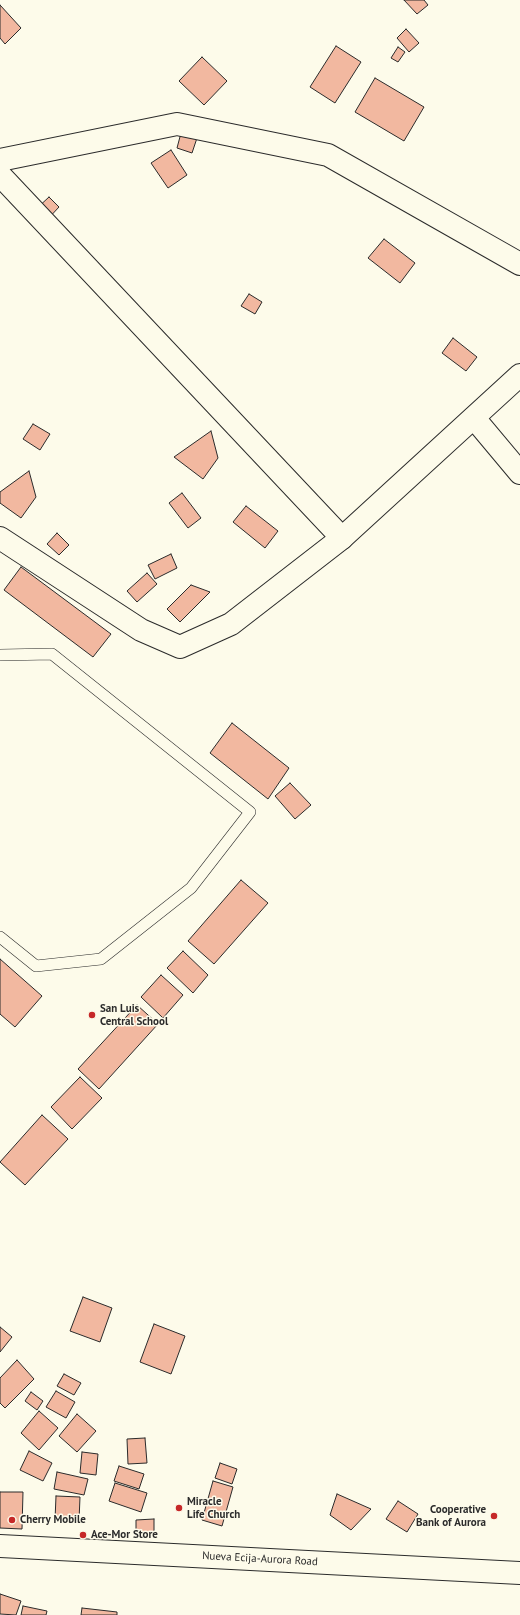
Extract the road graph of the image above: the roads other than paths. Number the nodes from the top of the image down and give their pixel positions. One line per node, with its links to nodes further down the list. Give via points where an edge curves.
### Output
1 (0, 160): 3 (street, via 177,124 328,155)
2 (0, 174): 8 (street)
3 (520, 264)
4 (520, 374): 5 (street)
5 (474, 418): 6 (street); 8 (street)
6 (520, 473)
7 (0, 538): 8 (street, via 141,630 180,647 231,624)
8 (342, 538)
9 (0, 655): 10 (lane, via 52,654 250,812 191,888 101,959 36,966)
10 (0, 937)
11 (0, 1546): 12 (street, Nueva Ecija-Aurora Road)
12 (520, 1573)

